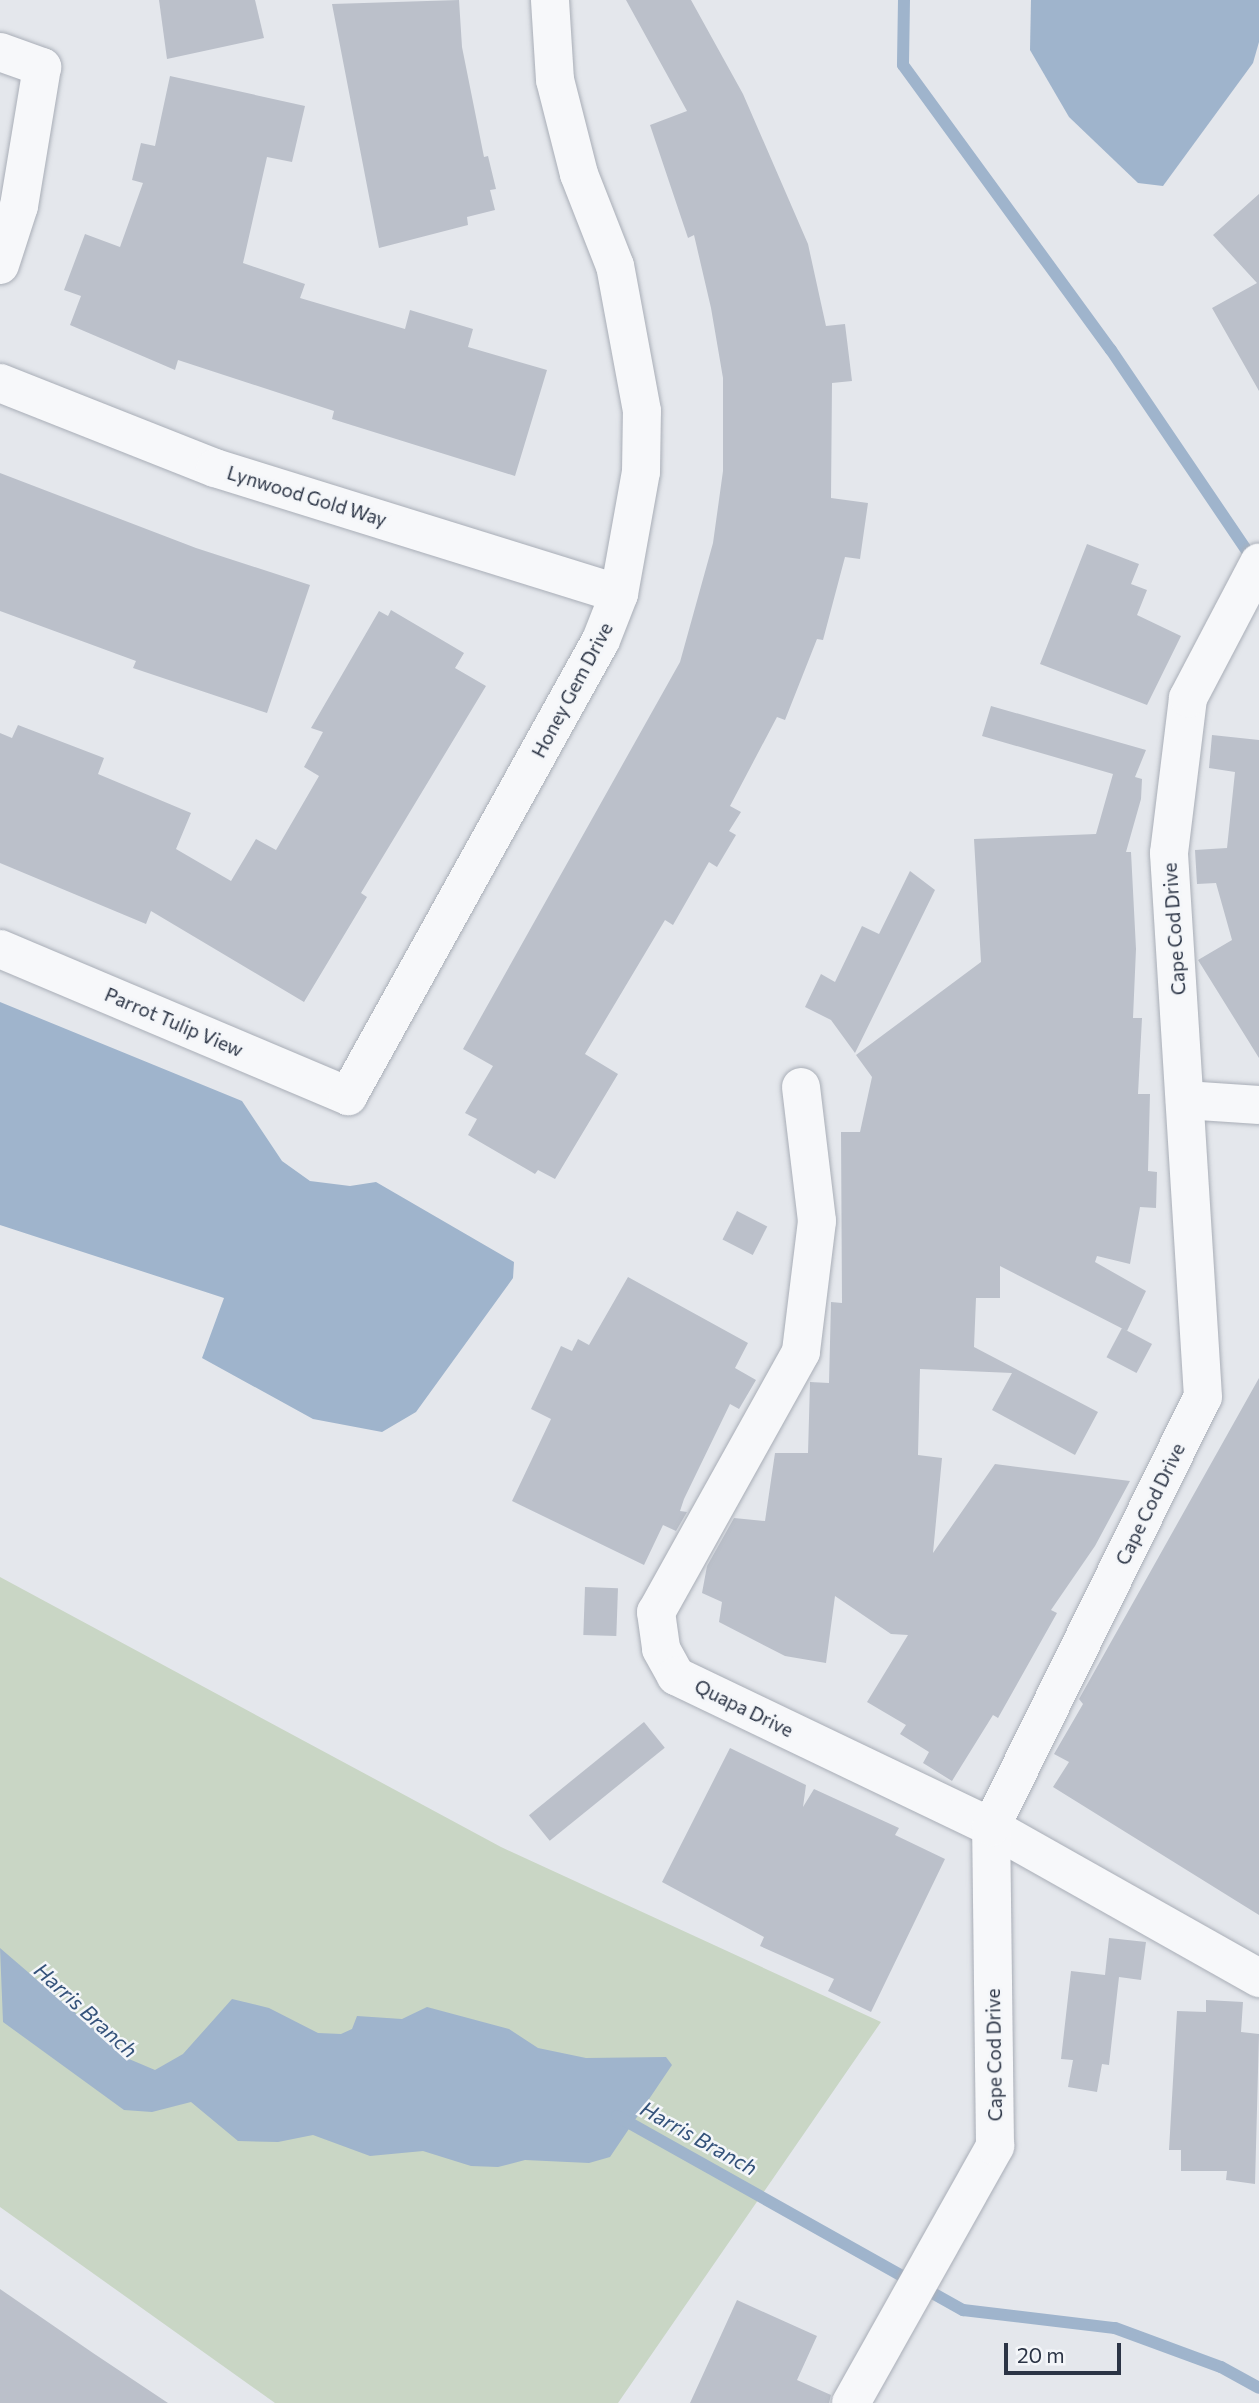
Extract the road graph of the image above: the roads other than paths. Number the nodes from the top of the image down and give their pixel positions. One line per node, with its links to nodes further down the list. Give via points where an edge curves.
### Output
1 (550, 0): 6 (street, Honey Gem Drive, via 555,80 579,174 615,266 642,411 641,472)
2 (0, 52): 3 (street, via 42,66 19,206)
3 (0, 265)
4 (0, 383): 6 (street, Lynwood Gold Way, via 215,468)
5 (1259, 563): 10 (street, Cape Cod Drive, via 1188,698 1170,853)
6 (619, 594): 9 (street, Honey Gem Drive, via 601,640)
7 (0, 949): 9 (street, Parrot Tulip View)
8 (801, 1087): 12 (street, Quapa Drive, via 817,1221 801,1352 656,1612 660,1649 676,1676)
9 (348, 1096)
10 (1185, 1100): 11 (street); 12 (street, Cape Cod Drive, via 1203,1396)
11 (1259, 1105)
12 (991, 1827): 13 (street, Quapa Drive); 14 (street, Cape Cod Drive, via 995,2146)
13 (1259, 1978)
14 (851, 2403)

